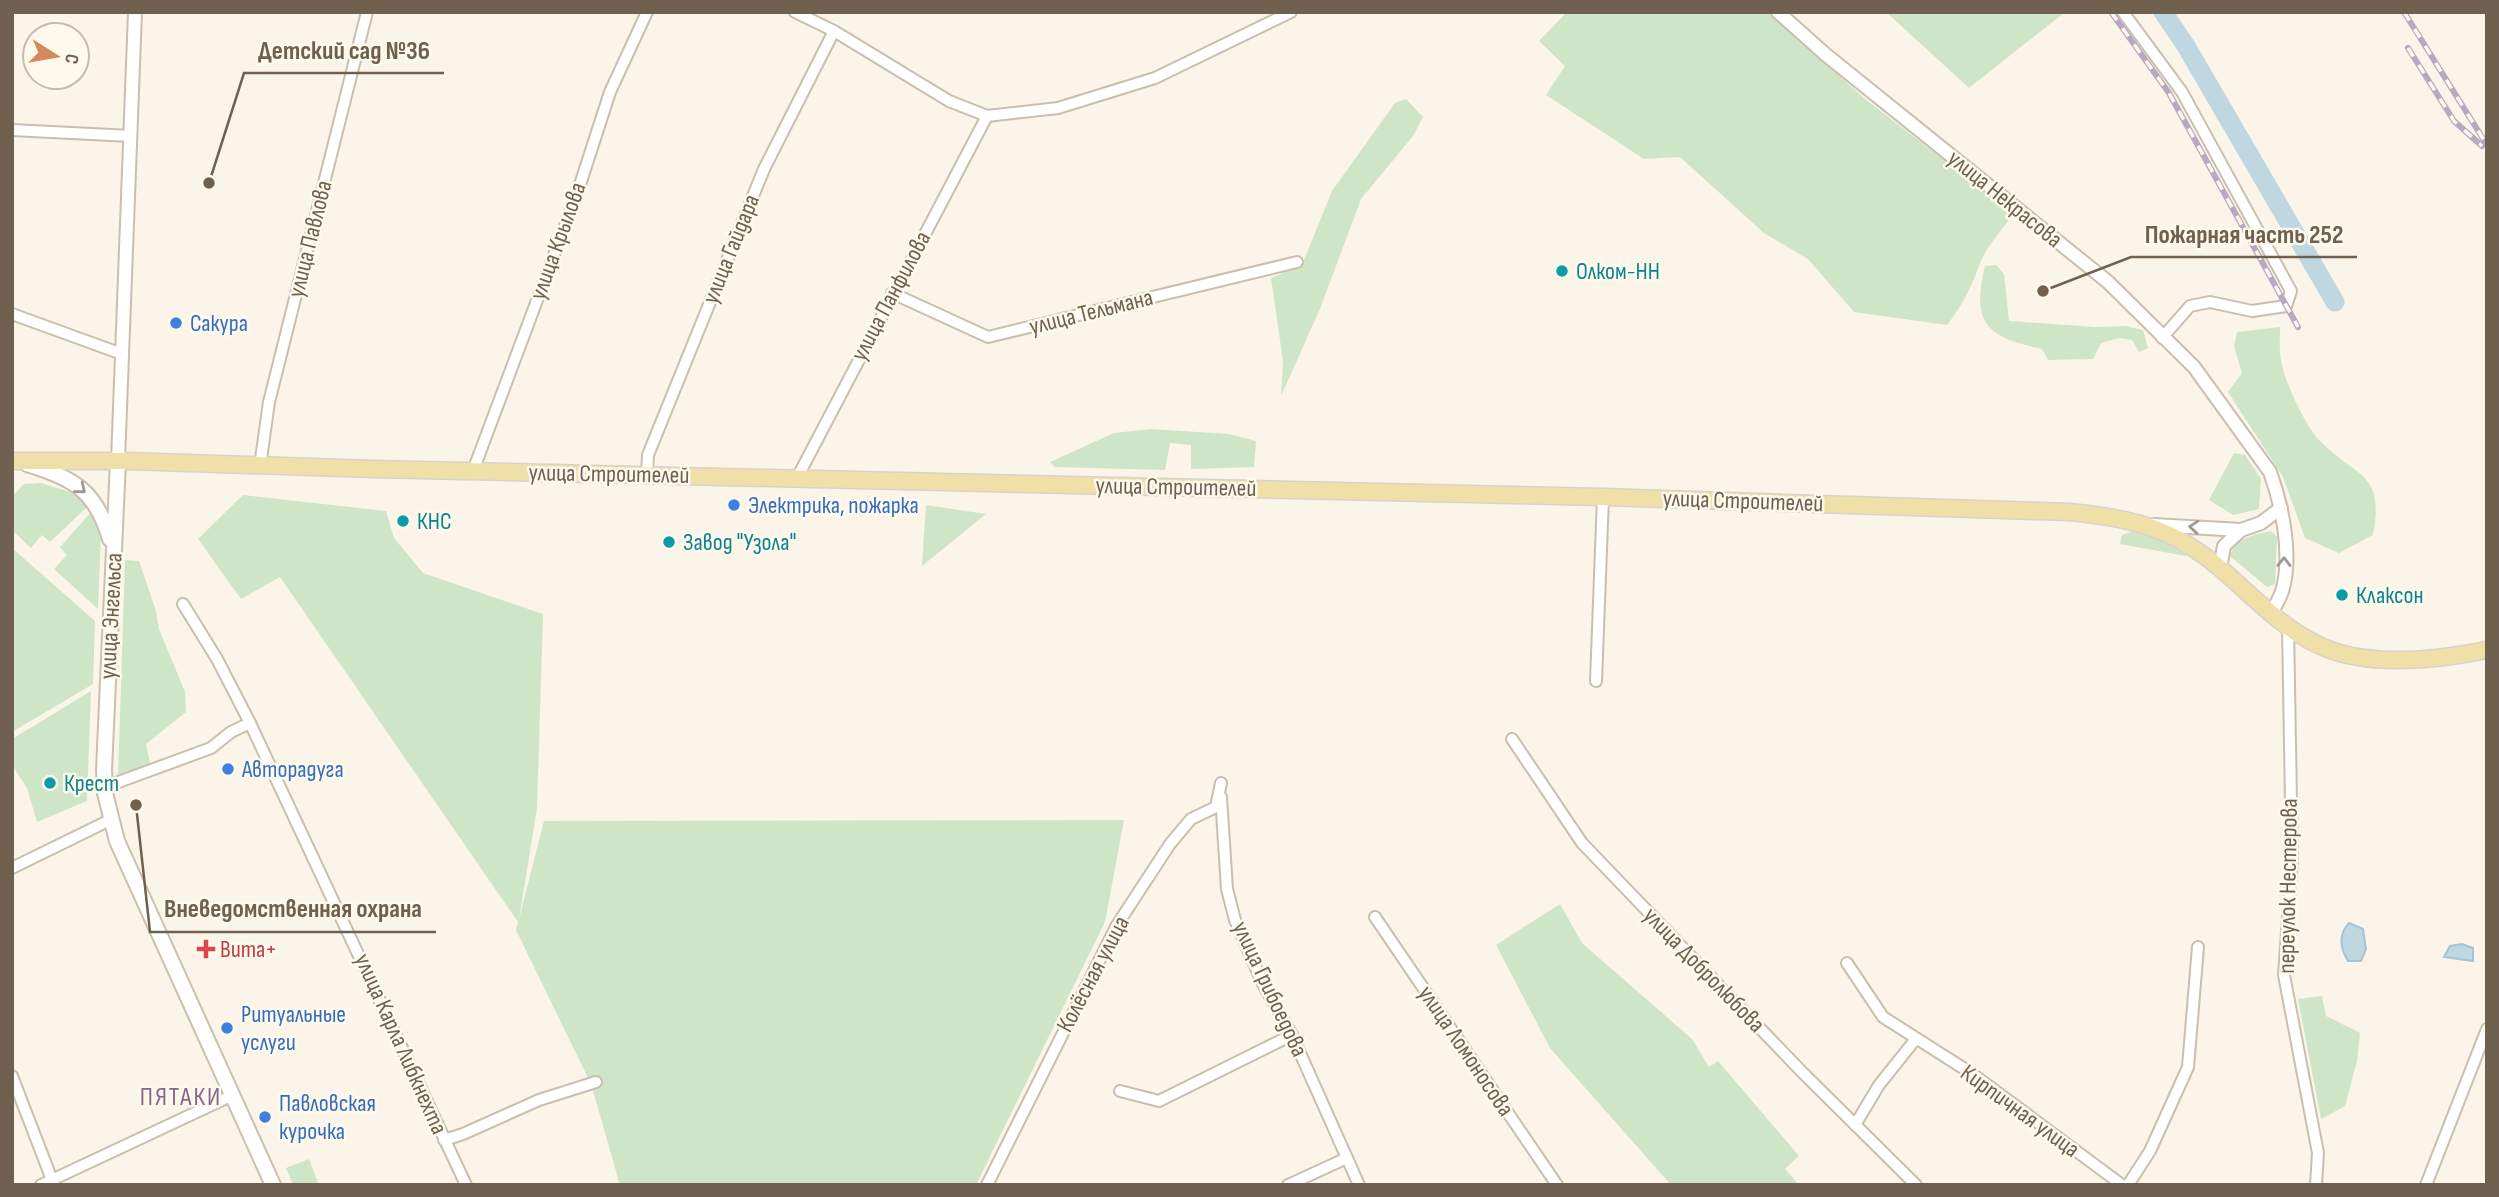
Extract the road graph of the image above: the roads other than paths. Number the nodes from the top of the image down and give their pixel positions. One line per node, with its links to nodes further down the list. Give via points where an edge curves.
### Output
1 (135, 12): 11 (street, улица Энгельса)
2 (367, 12): 19 (street, улица Павлова, via 269,402)
3 (648, 12): 20 (street, улица Крылова, via 610,92 578,191)
4 (795, 12): 8 (street)
5 (1291, 12): 9 (street, via 1155,78 1058,108)
6 (1778, 12): 15 (street, улица Некрасова, via 2108,282)
7 (2123, 12): 15 (street, via 2182,92 2291,291 2286,306 2252,311 2210,302 2190,306)
8 (834, 31): 9 (street, via 949,101); 21 (street, улица Гайдара, via 764,169 648,455)
9 (987, 116): 13 (street, улица Панфилова)
10 (12, 130): 11 (street)
11 (131, 136): 16 (street, улица Энгельса)
12 (1297, 262): 13 (street, улица Тельмана, via 988,337)
13 (892, 293): 22 (street, улица Панфилова)
14 (12, 314): 16 (street)
15 (2162, 338): 24 (street, улица Некрасова, via 2194,367 2233,418 2270,472)
16 (122, 354): 17 (street, улица Энгельса)
17 (118, 461): 18 (main road, улица Строителей); 19 (main road, улица Строителей); 27 (main road, улица Энгельса)
18 (16, 462): 27 (main road, one-way to 27, via 53,472 87,493 102,513)
19 (260, 466): 20 (main road, улица Строителей)
20 (473, 471): 21 (main road, улица Строителей)
21 (647, 474): 22 (main road, улица Строителей)
22 (797, 478): 23 (main road, улица Строителей)
23 (1603, 497): 25 (main road, улица Строителей, via 2069,512); 33 (street)
24 (2281, 508): 26 (street, via 2261,523); 30 (street, улица Некрасова, one-way to 24, via 2283,587)
25 (2149, 525): 26 (street, one-way to 25); 28 (main road, улица Строителей, via 2188,544)
26 (2241, 530): 28 (street, via 2224,546)
27 (114, 553): 37 (main road, улица Энгельса)
28 (2220, 568): 30 (main road, улица Строителей)
29 (183, 604): 34 (street, улица Карла Либкнехта, via 218,659)
30 (2271, 614): 31 (main road, улица Строителей)
31 (2288, 627): 32 (main road, улица Строителей, via 2324,648 2380,659); 64 (street, переулок Нестерова, via 2292,860 2284,975 2318,1153)
32 (2487, 650)
33 (1596, 681)
34 (250, 723): 37 (street, via 211,748); 51 (street, улица Карла Либкнехта)
35 (1512, 739): 50 (street, улица Добролюбова, via 1582,843)
36 (1221, 783): 44 (street, улица Грибоедова, via 1227,889 1263,984); 57 (street, Колёсная улица, via 1216,807 1191,819 1170,844 1117,925)
37 (105, 787): 38 (main road, улица Энгельса)
38 (110, 820): 39 (street); 49 (main road, улица Энгельса)
39 (12, 868)
40 (1375, 917): 60 (street, улица Ломоносова)
41 (2198, 947): 63 (street, via 2188,1067 2150,1151)
42 (1847, 963): 45 (street, Кирпичная улица, via 1883,1017)
43 (2487, 1029): 65 (street)
44 (1292, 1035): 48 (street, via 1159,1101); 52 (street, улица Грибоедова)
45 (1915, 1040): 50 (street); 62 (street, Кирпичная улица, via 1973,1075)
46 (12, 1076): 53 (street)
47 (596, 1082): 51 (street, via 539,1100)
48 (1120, 1091)
49 (233, 1095): 53 (street); 55 (main road, улица Энгельса)
50 (1856, 1125): 61 (street, улица Добролюбова)
51 (444, 1140): 56 (street, улица Карла Либкнехта)
52 (1347, 1158): 58 (street); 59 (street, улица Грибоедова)
53 (53, 1182): 54 (street)
54 (41, 1185)
55 (273, 1185)
56 (466, 1185)
57 (987, 1185)
58 (1288, 1185)
59 (1359, 1185)
60 (1557, 1185)
61 (1916, 1185)
62 (2122, 1185)
63 (2128, 1185)
64 (2316, 1185)
65 (2426, 1185)

